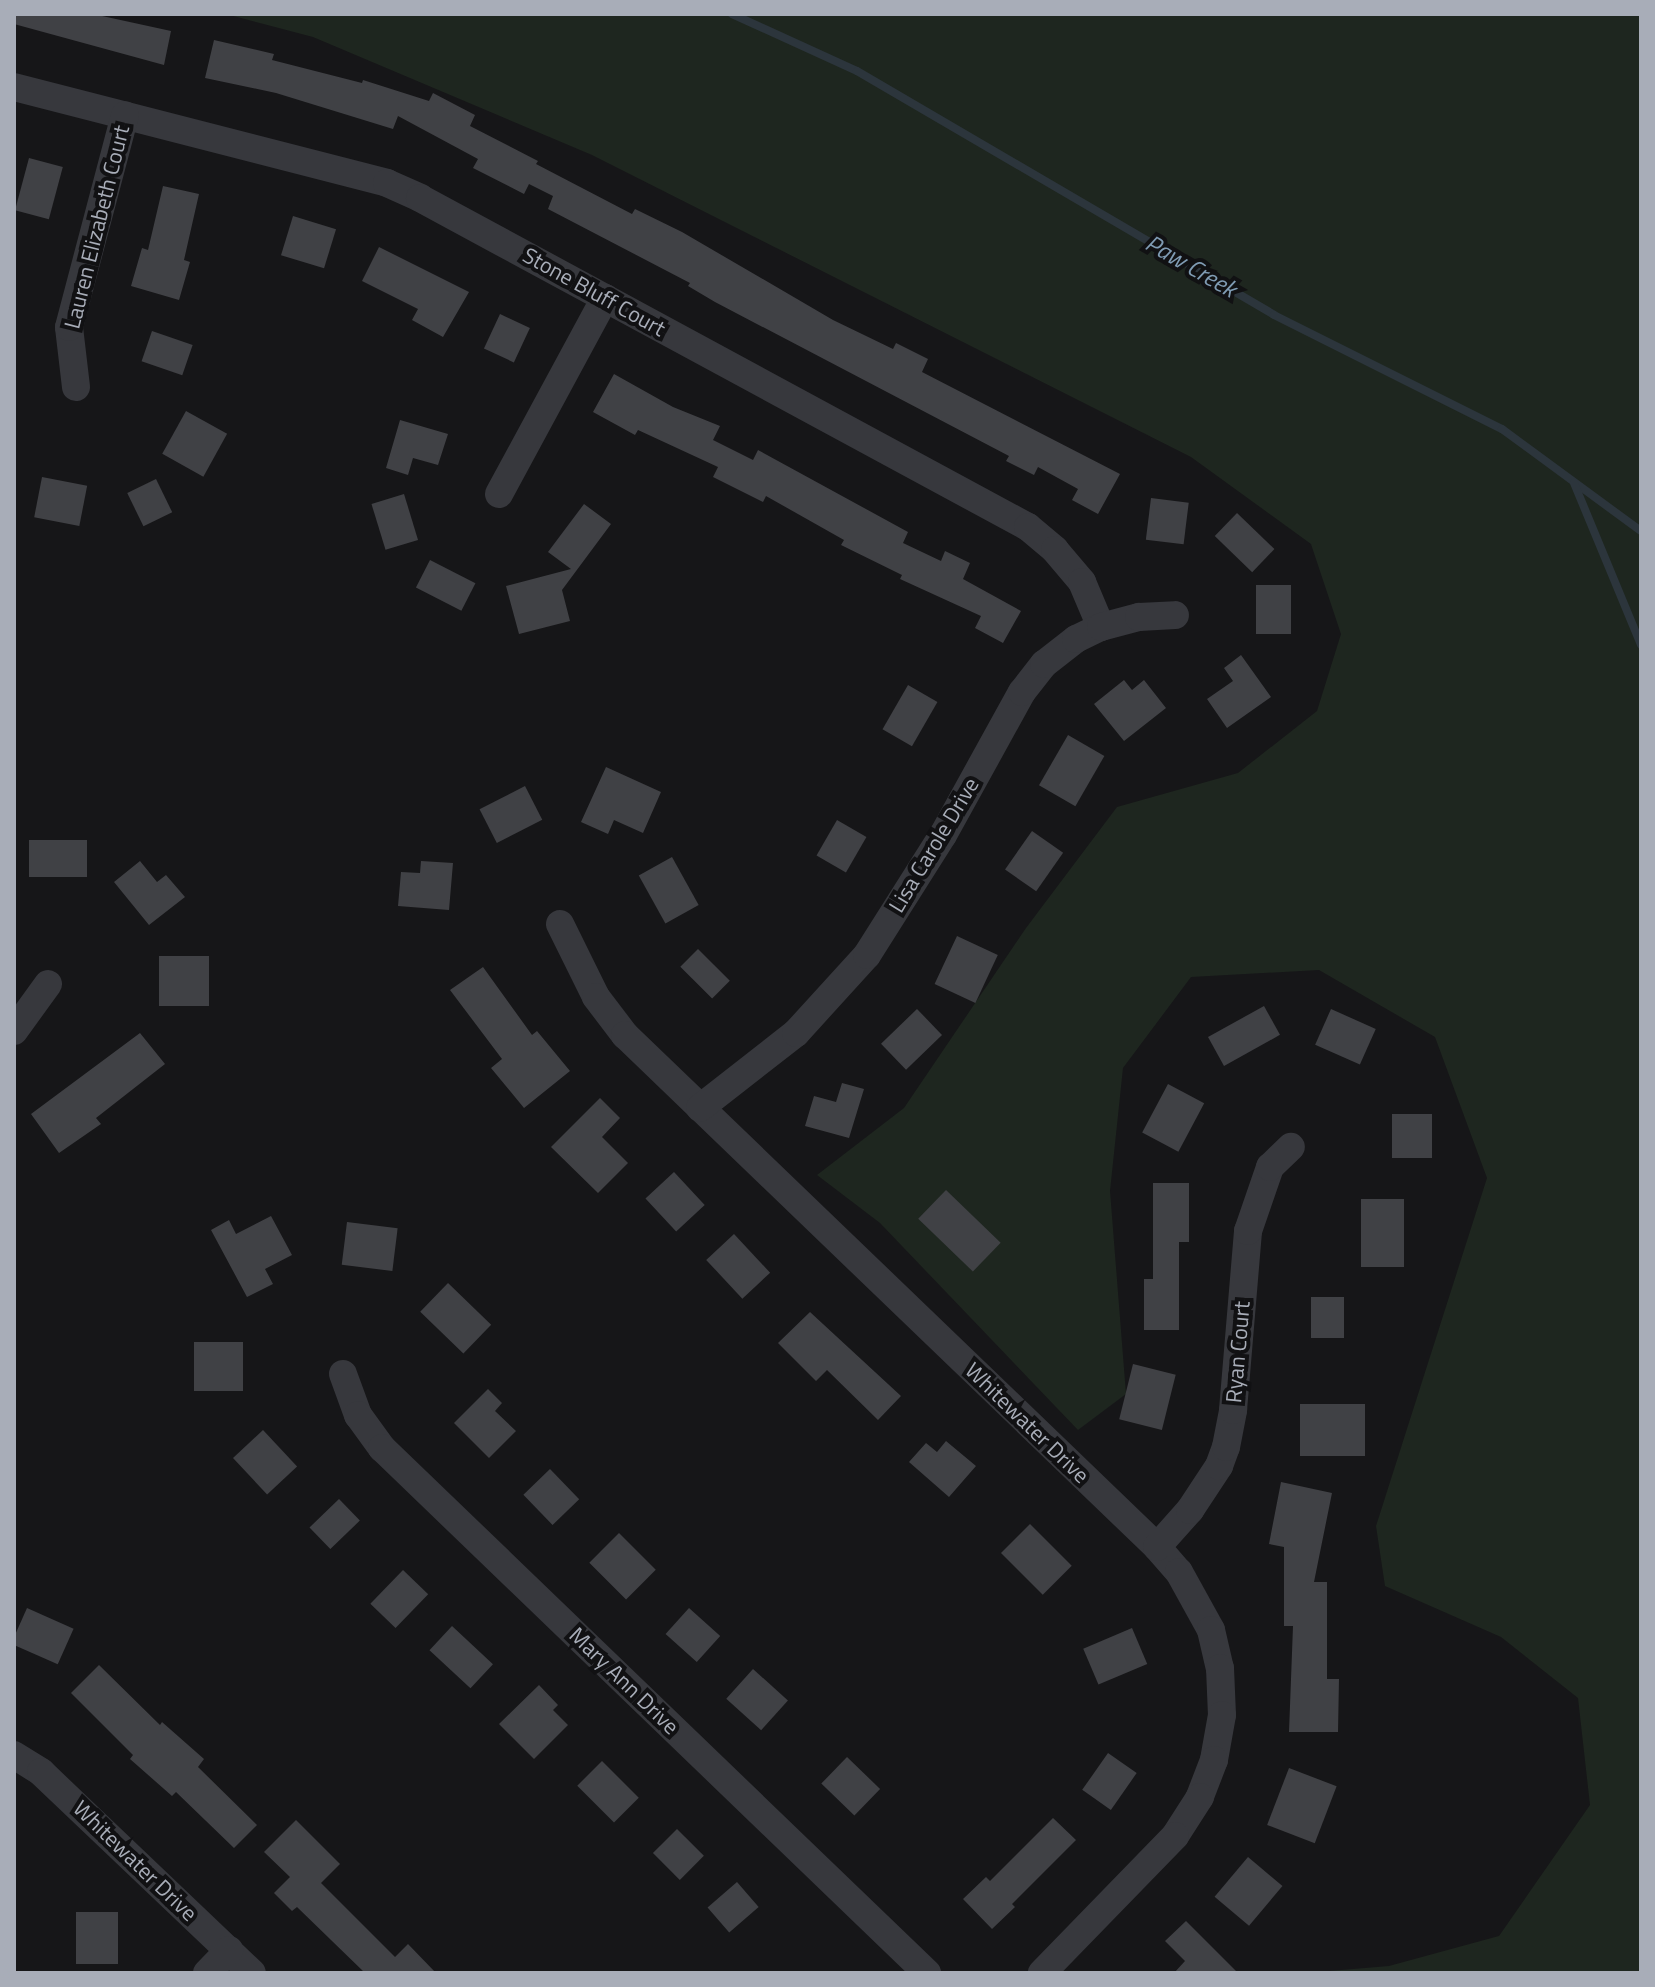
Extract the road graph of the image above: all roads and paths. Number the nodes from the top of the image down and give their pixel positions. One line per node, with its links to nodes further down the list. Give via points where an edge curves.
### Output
1 (14, 87): 2 (street, Stone Bluff Court)
2 (125, 115): 3 (street, Stone Bluff Court, via 387,183); 4 (street, Lauren Elizabeth Court, via 69,327)
3 (605, 298): 5 (street); 7 (street, Stone Bluff Court, via 1028,527 1082,582)
4 (76, 387)
5 (499, 494)
6 (1175, 615): 7 (street, Lisa Carole Drive)
7 (1101, 627): 11 (street, Lisa Carole Drive, via 1044,664 1022,692 943,835 845,983 796,1033)
8 (560, 924): 11 (street, Whitewater Drive, via 596,997 625,1035)
9 (48, 984): 10 (street)
10 (14, 1031)
11 (700, 1108): 14 (street, Whitewater Drive)
12 (1291, 1147): 14 (street, Ryan Court, via 1270,1167 1248,1231 1226,1447 1190,1510)
13 (343, 1374): 19 (street, Mary Ann Drive, via 358,1415 382,1448)
14 (1157, 1547): 20 (street, Whitewater Drive, via 1179,1572 1211,1630 1220,1668 1222,1715 1214,1760 1200,1797 1175,1836)
15 (14, 1755): 16 (street, Whitewater Drive, via 41,1772)
16 (229, 1950): 17 (street); 18 (street, Whitewater Drive)
17 (207, 1973)
18 (252, 1973)
19 (927, 1973)
20 (1042, 1973)

